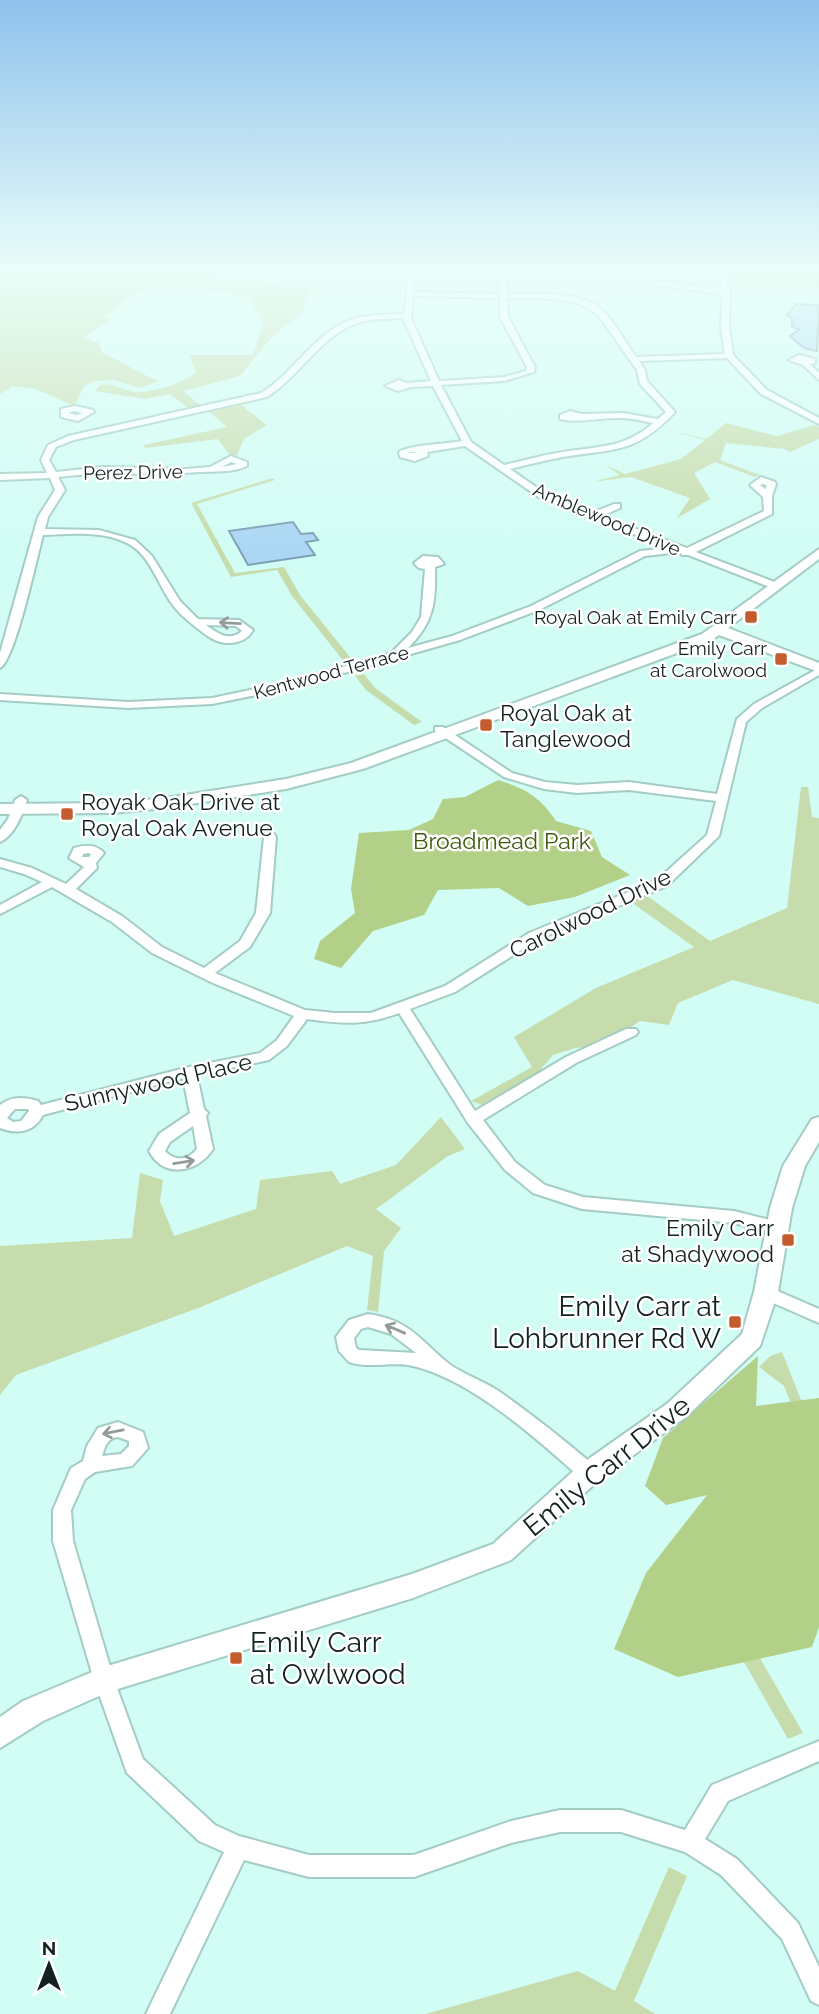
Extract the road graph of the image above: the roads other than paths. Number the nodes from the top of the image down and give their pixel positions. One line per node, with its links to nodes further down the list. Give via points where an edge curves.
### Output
1 (305, 362): 15 (street, via 264,395)
2 (427, 362): 10 (street, Amblewood Drive)
3 (528, 362): 10 (street, via 530,372 504,379)
4 (635, 362): 8 (street)
5 (658, 362): 8 (street)
6 (736, 362): 13 (street, via 764,392)
7 (805, 363): 9 (street)
8 (641, 370): 14 (street, via 643,382 671,412)
9 (819, 378)
10 (436, 383): 11 (street); 17 (street, Amblewood Drive)
11 (407, 385)
12 (583, 416): 14 (street, via 623,415)
13 (819, 421)
14 (661, 422): 20 (street, via 621,447)
15 (104, 430): 16 (street); 16 (street, via 86,416 74,418)
16 (91, 433): 21 (street, via 59,442 47,451 45,460)
17 (467, 443): 18 (street); 20 (street, Amblewood Drive)
18 (422, 450)
19 (214, 467): 21 (street, Perez Drive)
20 (502, 468): 25 (street, Amblewood Drive, via 542,496)
21 (52, 475): 22 (street, Perez Drive); 26 (street, via 60,489 43,517)
22 (0, 477)
23 (767, 496): 28 (street, via 769,512)
24 (617, 506): 25 (street)
25 (593, 516): 27 (street, Amblewood Drive)
26 (41, 532): 33 (street, via 102,533 132,541 143,550 176,607); 35 (street)
27 (648, 538): 28 (street, Amblewood Drive); 29 (street)
28 (681, 551): 29 (street, Kentwood Terrace); 32 (street, Amblewood Drive)
29 (643, 553): 36 (street, Kentwood Terrace, via 535,608)
30 (819, 553): 32 (street)
31 (430, 568): 36 (street, via 429,615 420,633)
32 (776, 586): 34 (street)
33 (195, 622)
34 (718, 629): 38 (street); 40 (main road, via 707,637)
35 (5, 642): 37 (street)
36 (393, 657): 39 (street, Kentwood Terrace, via 212,701 128,705)
37 (0, 665)
38 (819, 669): 41 (street, Carolwood Drive, via 758,705 741,721)
39 (0, 697)
40 (443, 732): 41 (street, via 508,775 544,785 578,789 629,786); 43 (main road, via 333,773 245,792 112,808)
41 (721, 798): 53 (street, Carolwood Drive, via 713,836 662,883 534,936 450,989)
42 (0, 800): 43 (street)
43 (20, 805): 44 (main road); 46 (street)
44 (0, 809)
45 (270, 837): 52 (street, via 263,913 246,944)
46 (0, 838)
47 (89, 862): 50 (street, via 87,874)
48 (0, 863): 49 (street, Carolwood Drive)
49 (52, 882): 50 (street, Carolwood Drive); 51 (street)
50 (68, 890): 52 (street, Carolwood Drive, via 157,950)
51 (0, 910)
52 (205, 974): 54 (street, Carolwood Drive)
53 (403, 1008): 54 (street, Carolwood Drive, via 372,1018); 60 (street)
54 (303, 1014): 56 (street, Sunnywood Place, via 282,1043 264,1057)
55 (631, 1032): 60 (street, via 571,1060)
56 (189, 1072): 57 (street, Sunnywood Place); 58 (street)
57 (37, 1111): 59 (street, Sunnywood Place, via 25,1102 15,1103 6,1107); 59 (street, Sunnywood Place, via 30,1124 21,1127 11,1128)
58 (200, 1114)
59 (0, 1118)
60 (473, 1119): 62 (street, via 510,1166 539,1189 582,1203 734,1217)
61 (819, 1124): 62 (street, Emily Carr Drive, via 794,1166)
62 (776, 1227): 63 (street, Emily Carr Drive)
63 (766, 1292): 64 (street); 67 (street, Emily Carr Drive, via 752,1339 725,1367 677,1410)
64 (819, 1316)
65 (446, 1372): 65 (street, one-way to 65, via 403,1331 383,1324 364,1321 345,1337 348,1351 355,1357 414,1359); 67 (street, via 521,1416)
66 (91, 1465): 68 (street, via 78,1474 62,1510 64,1541)
67 (589, 1473): 68 (street, Emily Carr Drive, via 502,1552 413,1586)
68 (104, 1680): 69 (street, Emily Carr Drive, via 33,1711); 72 (street, via 135,1766 207,1833)
69 (0, 1734)
70 (819, 1751): 71 (street, via 720,1793)
71 (690, 1843): 72 (street, via 621,1821 560,1821 511,1832 414,1866 309,1866); 73 (street, via 729,1867 790,1931)
72 (237, 1847): 74 (street)
73 (819, 1993)
74 (158, 2014)

